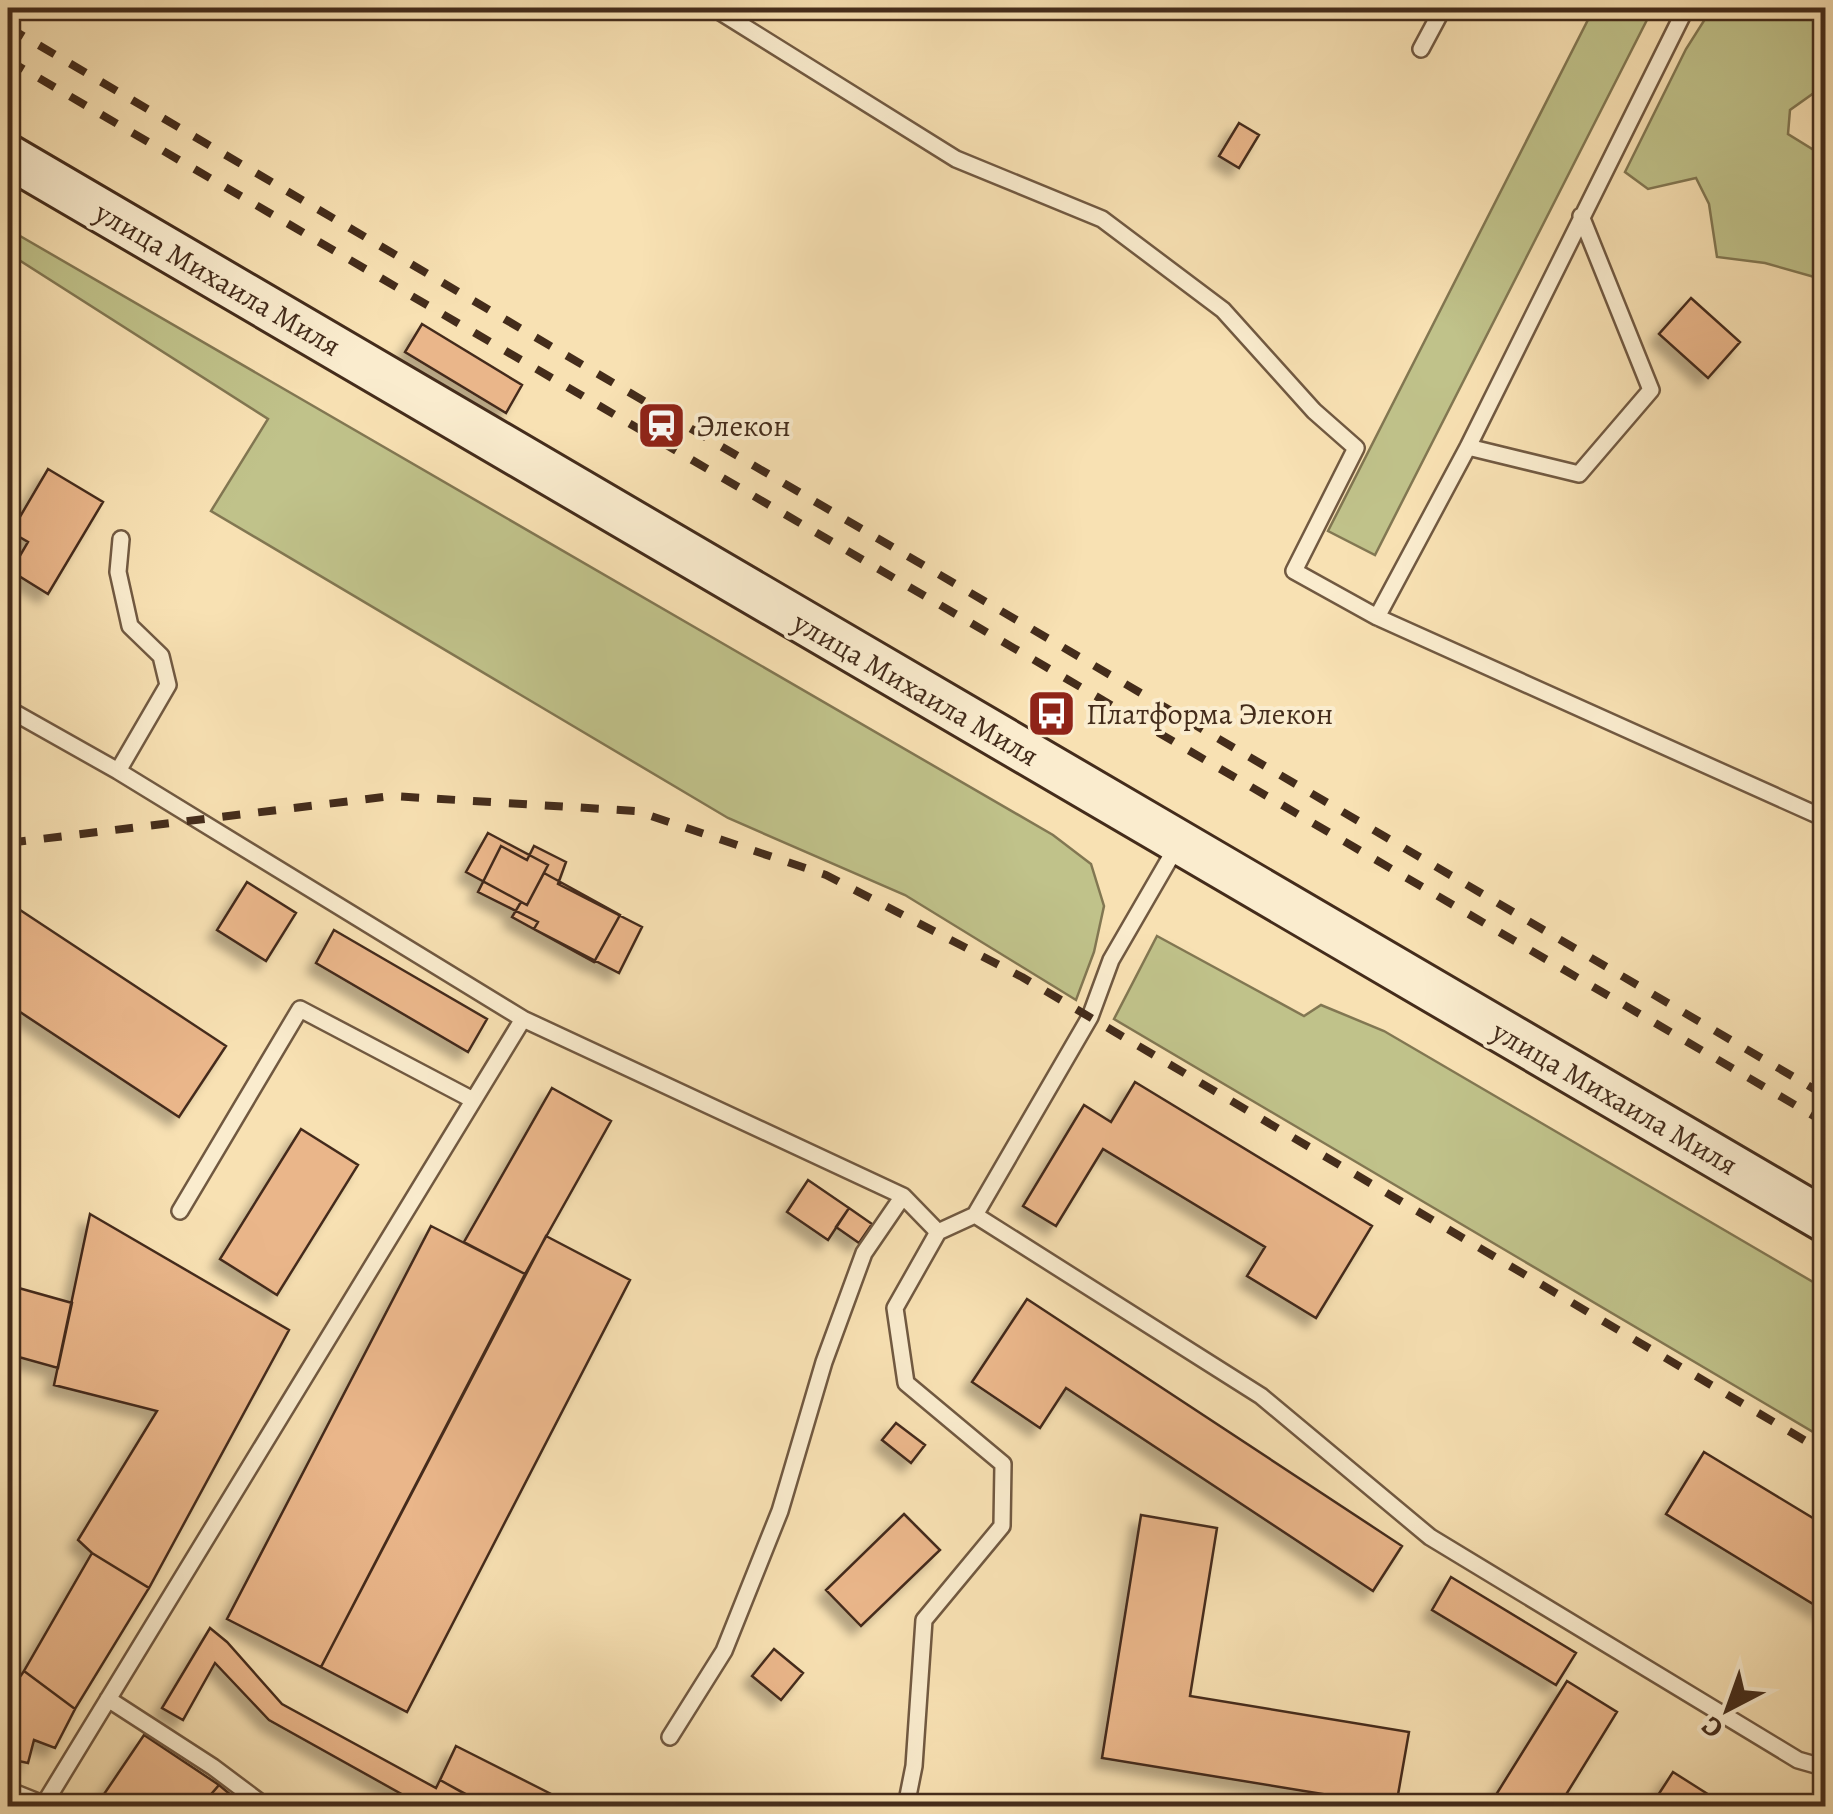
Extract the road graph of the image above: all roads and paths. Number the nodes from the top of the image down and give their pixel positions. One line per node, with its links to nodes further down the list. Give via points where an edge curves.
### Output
1 (714, 8): 9 (lane, via 956,159 1102,219 1223,310 1356,448 1294,571)
2 (1443, 8): 4 (lane)
3 (1686, 8): 6 (lane)
4 (1421, 49)
5 (8, 156): 13 (main road, улица Михаила Миля)
6 (1581, 216): 7 (lane); 7 (lane, via 1651,390 1579,474)
7 (1468, 448): 9 (lane)
8 (120, 539): 11 (lane, via 118,572 130,626 161,656 168,684)
9 (1377, 616): 12 (lane)
10 (8, 709): 11 (lane)
11 (118, 771): 14 (lane)
12 (1825, 818)
13 (1179, 843): 18 (lane, via 1111,960 1090,1017); 19 (main road, улица Михаила Миля)
14 (522, 1019): 15 (lane); 16 (lane)
15 (474, 1100): 17 (lane, via 300,1010); 21 (lane)
16 (903, 1196): 20 (lane); 22 (lane, via 864,1253 780,1511 724,1651)
17 (180, 1212)
18 (975, 1215): 20 (lane); 23 (lane, via 1261,1396 1430,1536 1798,1760)
19 (1826, 1221)
20 (938, 1232): 27 (lane, via 894,1308 906,1383 1004,1464 1002,1526 924,1620)
21 (108, 1699): 25 (lane); 26 (lane)
22 (670, 1737)
23 (1826, 1768)
24 (8, 1790): 25 (lane)
25 (45, 1806)
26 (264, 1806)
27 (906, 1806)

